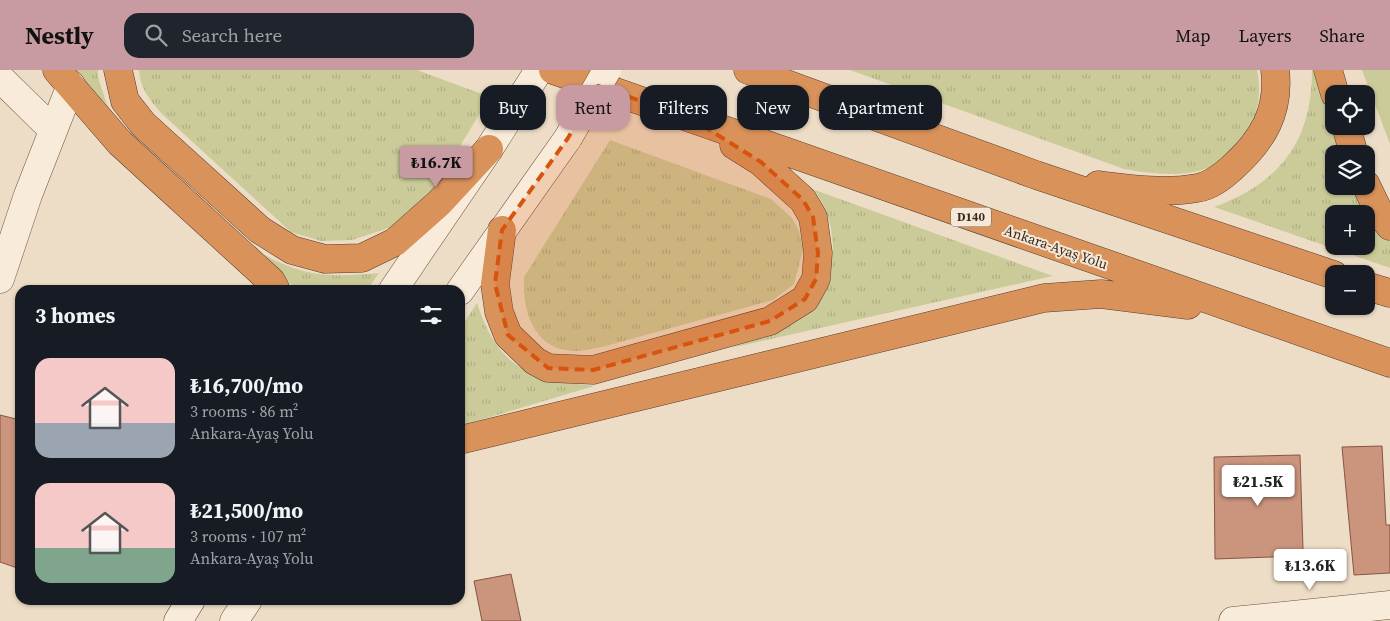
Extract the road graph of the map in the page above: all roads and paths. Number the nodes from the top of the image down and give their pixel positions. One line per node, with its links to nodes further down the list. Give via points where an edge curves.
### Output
1 (118, 70): 15 (highway, via 125,101 143,124 260,230 292,250 325,259 362,258 395,242 439,203)
2 (539, 70): 15 (main road)
3 (552, 70): 11 (highway, Ankara-Ayaş Yolu / D140)
4 (607, 70): 19 (main road, bridge, via 568,138)
5 (748, 70): 16 (highway)
6 (1275, 70): 16 (highway, via 1277,90 1268,125 1252,150 1222,178 1199,188 1144,189)
7 (1328, 70): 10 (highway)
8 (0, 78): 12 (main road)
9 (64, 78): 12 (main road); 22 (highway, via 120,143)
10 (1332, 85)
11 (640, 101)
12 (53, 130): 21 (main road)
13 (710, 130): 19 (highway, via 761,162 803,200 813,217 818,254 816,279 805,299 770,321 593,370 548,368 534,361 508,335 499,312 495,284)
14 (723, 130): 27 (highway, Ankara-Ayaş Yolu / D140)
15 (489, 149): 23 (main road)
16 (1036, 175): 20 (highway)
17 (1371, 195): 18 (highway)
18 (1390, 226)
19 (502, 230): 24 (main road)
20 (1325, 273)
21 (0, 279)
22 (273, 285)
23 (396, 285)
24 (464, 285)
25 (1375, 289): 26 (highway)
26 (1390, 294)
27 (1241, 312): 28 (highway, Ankara-Ayaş Yolu / D140); 29 (highway, via 1101,294 1044,298)
28 (1390, 363)
29 (465, 439)
30 (188, 605): 34 (main road)
31 (245, 605): 35 (main road)
32 (254, 605): 36 (main road)
33 (1390, 605): 37 (main road)
34 (178, 621)
35 (234, 621)
36 (248, 621)
37 (1233, 621)

